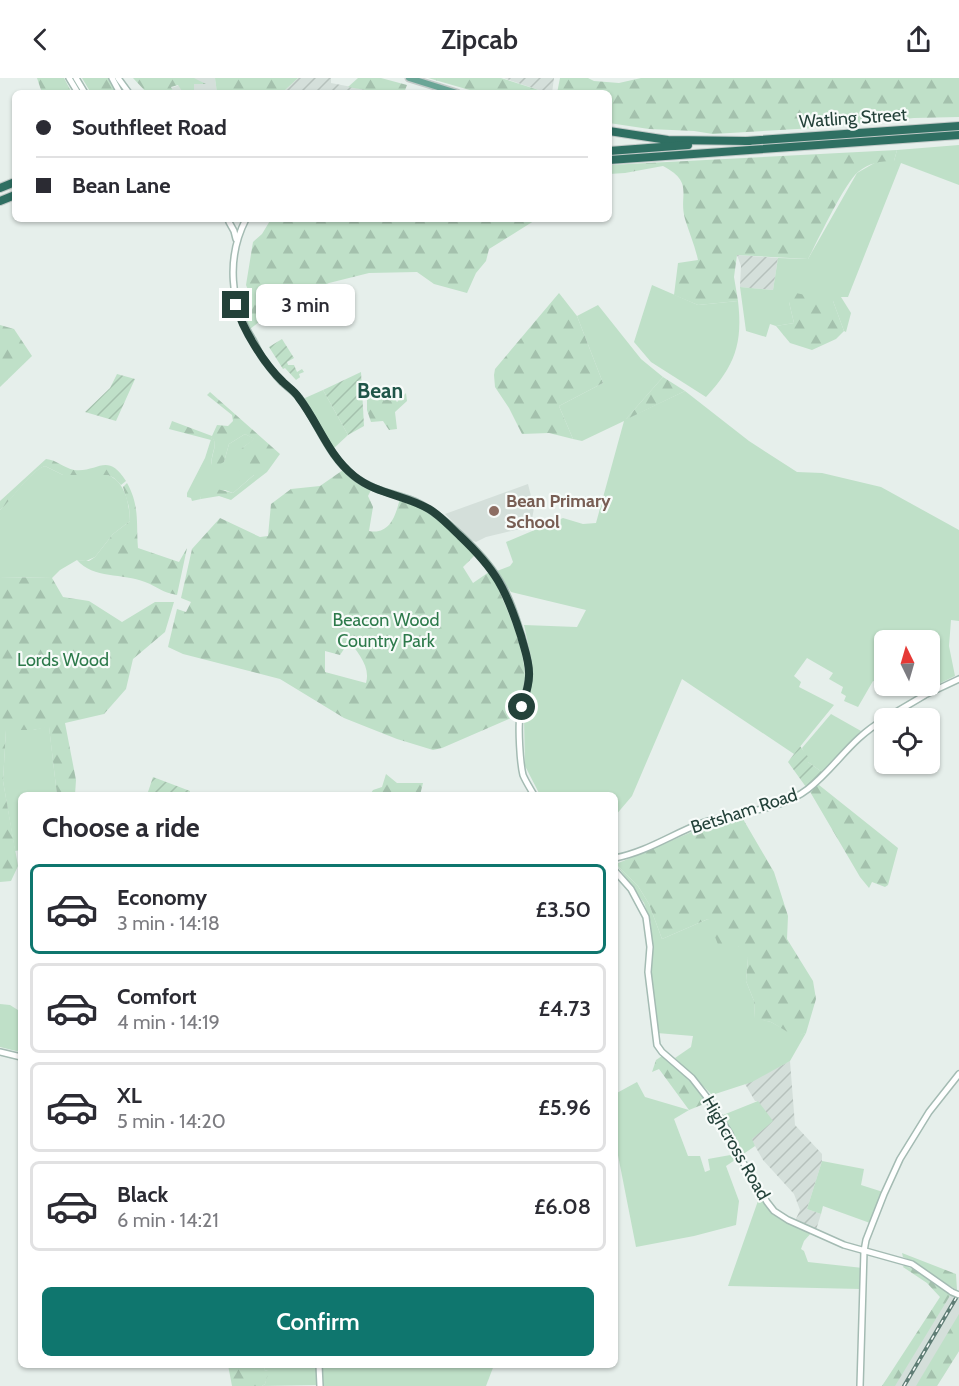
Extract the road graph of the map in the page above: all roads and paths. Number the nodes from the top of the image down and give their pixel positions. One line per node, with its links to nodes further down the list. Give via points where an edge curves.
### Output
1 (409, 78): 2 (main road)
2 (447, 90)
3 (959, 126): 6 (highway, Watling Street)
4 (612, 131): 6 (highway, via 668,140)
5 (959, 135): 8 (highway, Watling Street)
6 (747, 141): 7 (highway)
7 (612, 151)
8 (612, 160)
9 (228, 222): 11 (main road, via 235,232)
10 (244, 222): 11 (main road)
11 (236, 246): 15 (main road, via 233,275 236,305 243,324 263,358 301,400 326,444 354,476 369,486 434,512 478,553 501,583 528,664 529,679 519,725 522,768)
12 (959, 679): 13 (main road, Betsham Road)
13 (903, 708)
14 (874, 726): 16 (main road, Betsham Road, via 793,798 700,824 641,852)
15 (532, 792)
16 (618, 857)
17 (618, 874): 21 (main road, Highcross Road, via 646,917 657,1045 706,1096 774,1211)
18 (0, 1052): 19 (main road)
19 (18, 1056)
20 (959, 1074): 21 (main road, via 929,1112 900,1160)
21 (864, 1251): 22 (main road, Highcross Road, bridge, via 912,1264); 25 (main road)
22 (959, 1294)
23 (319, 1368): 24 (main road)
24 (320, 1386)
25 (860, 1386)

